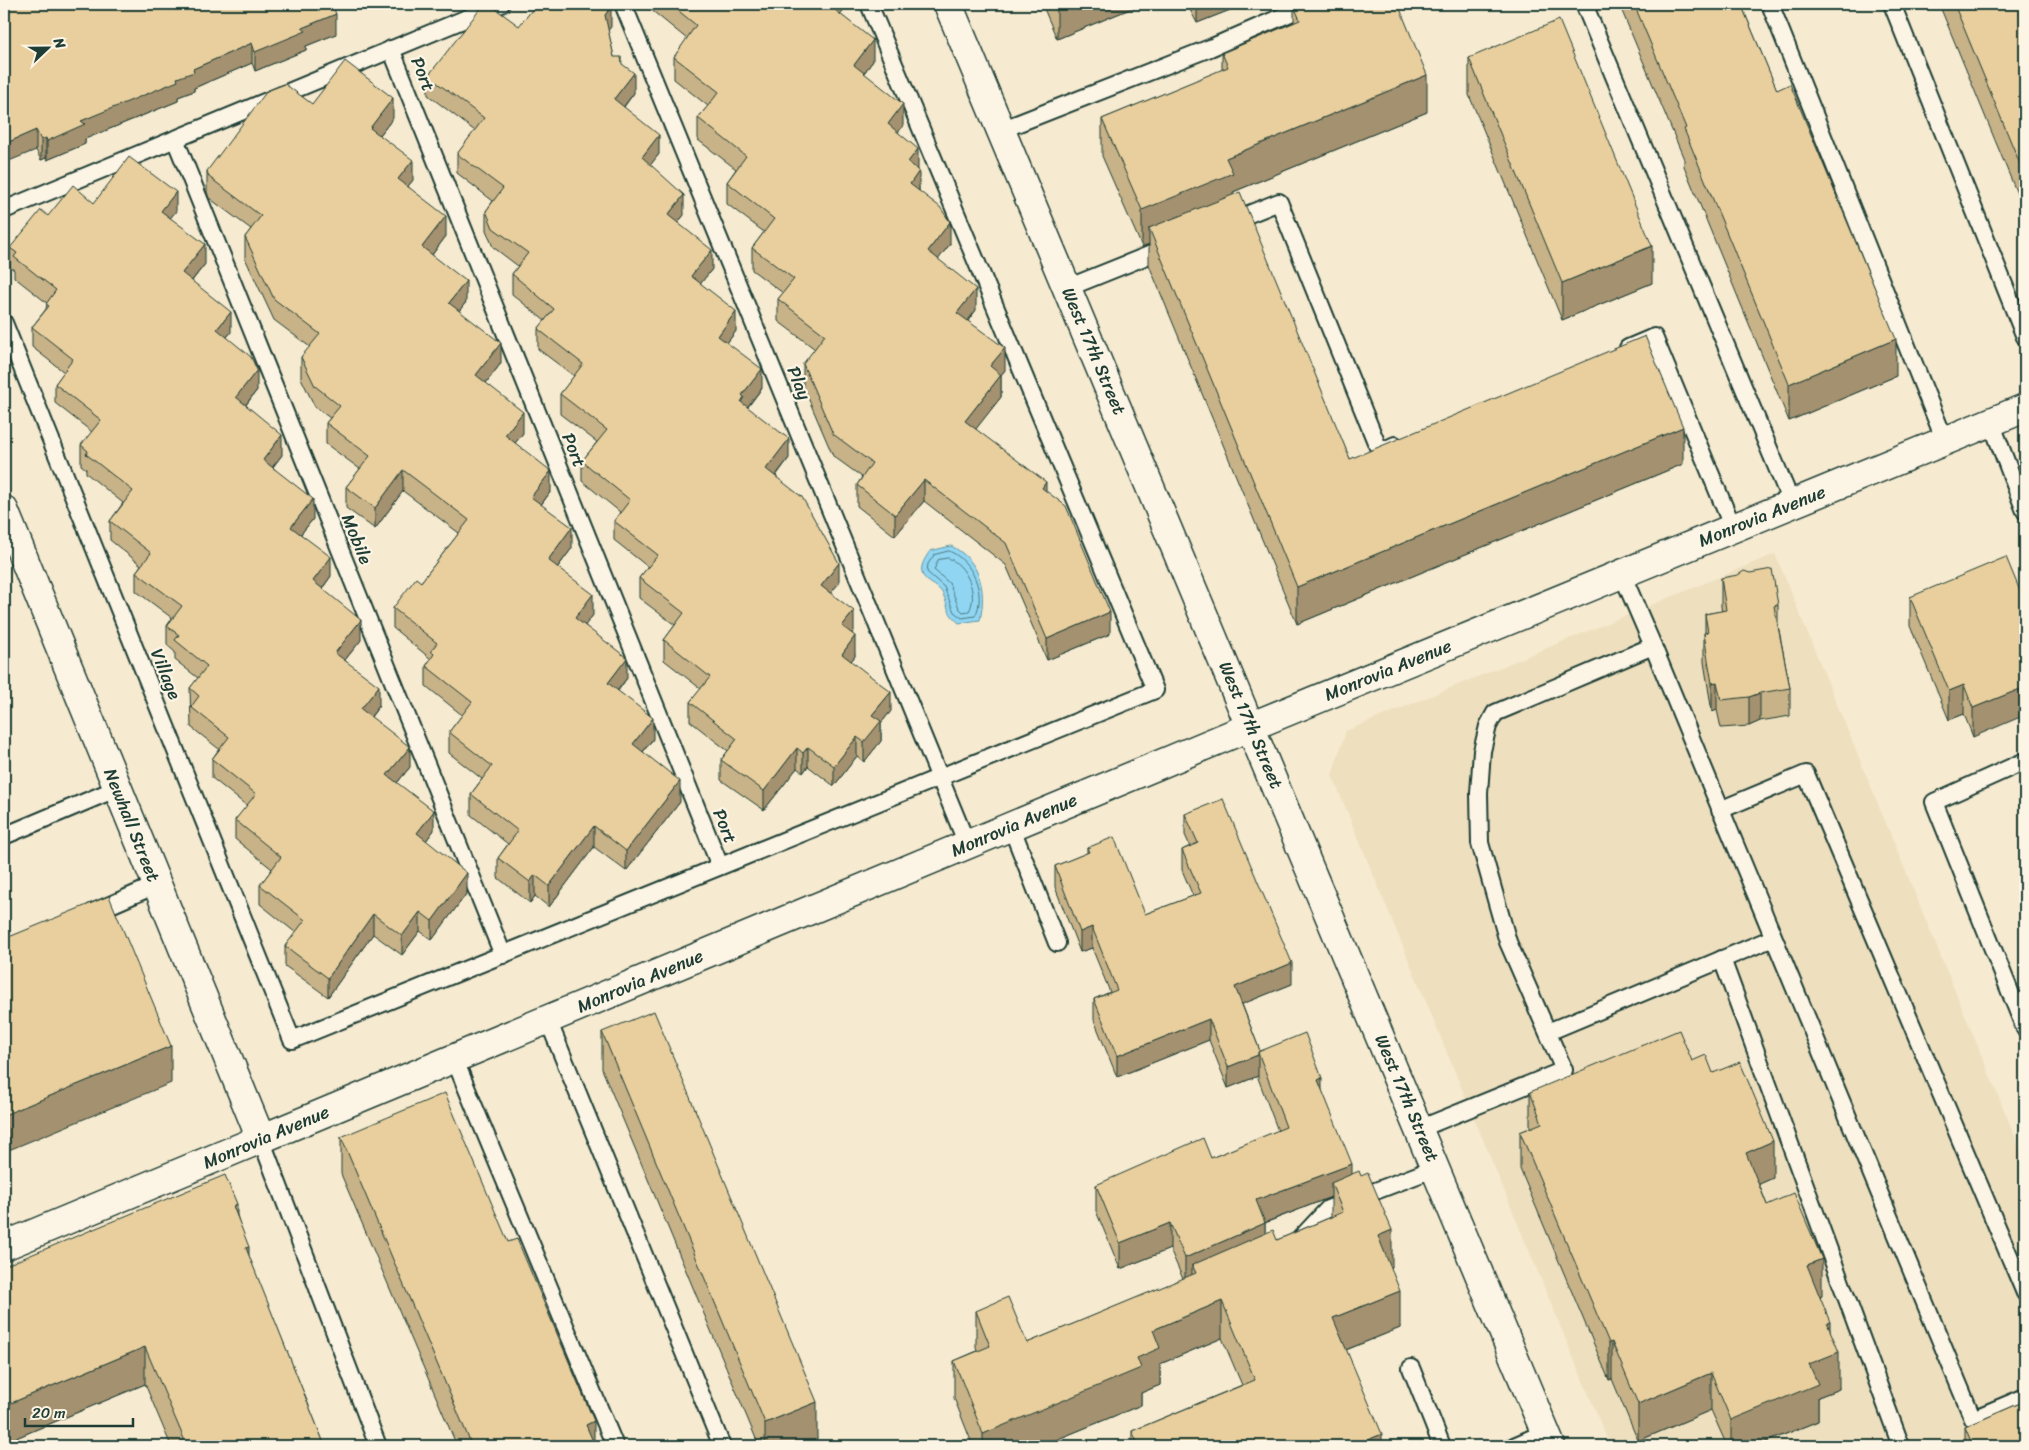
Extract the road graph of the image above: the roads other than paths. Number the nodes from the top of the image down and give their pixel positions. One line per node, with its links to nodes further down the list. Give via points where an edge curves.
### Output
1 (501, 4): 9 (lane)
2 (623, 4): 31 (lane, Play)
3 (869, 4): 31 (lane, via 1155,690)
4 (948, 4): 10 (street, West 17th Street)
5 (1311, 4): 10 (lane, via 1210,48)
6 (1584, 4): 23 (lane)
7 (1770, 4): 22 (lane)
8 (1892, 4): 17 (lane)
9 (391, 49): 11 (lane); 37 (lane, Port)
10 (1001, 130): 15 (street, West 17th Street)
11 (175, 139): 12 (lane); 42 (lane, Mobile)
12 (4, 210)
13 (1214, 228): 21 (lane, via 1279,202 1380,452)
14 (1187, 240): 15 (lane)
15 (1067, 288): 29 (street, West 17th Street)
16 (4, 323): 42 (lane, Village, via 292,1040)
17 (2025, 337)
18 (1617, 352): 26 (lane, via 1654,337)
19 (2025, 408): 20 (street, Monrovia Avenue)
20 (1991, 422): 22 (street, Monrovia Avenue); 25 (lane)
21 (1407, 440)
22 (1945, 441): 23 (street, Monrovia Avenue)
23 (1792, 504): 26 (street, Monrovia Avenue)
24 (4, 510): 32 (street, Newhall Street)
25 (2025, 511)
26 (1733, 528): 27 (street, Monrovia Avenue)
27 (1622, 574): 28 (lane); 29 (street, Monrovia Avenue)
28 (1653, 646): 33 (lane); 46 (lane, via 1495,713 1488,726 1482,751 1479,793 1480,844 1508,942)
29 (1252, 726): 34 (street, Monrovia Avenue); 48 (street, West 17th Street)
30 (2025, 762): 45 (lane, via 1934,802)
31 (939, 777): 36 (lane, Play); 37 (lane)
32 (118, 788): 35 (lane); 38 (street, Newhall Street)
33 (1720, 810): 40 (lane); 53 (lane, via 1806,774)
34 (1011, 826): 36 (street, Monrovia Avenue); 41 (lane)
35 (4, 836)
36 (967, 844): 44 (street, Monrovia Avenue)
37 (720, 866): 42 (lane)
38 (156, 885): 39 (lane); 49 (street, Newhall Street)
39 (76, 920)
40 (1773, 938): 43 (lane); 55 (lane, via 1973,1419)
41 (1057, 943)
42 (503, 955)
43 (1722, 959): 46 (lane); 62 (lane)
44 (548, 1020): 47 (street, Monrovia Avenue); 59 (lane)
45 (2025, 1029)
46 (1548, 1032): 48 (lane, via 1564,1070)
47 (454, 1058): 49 (street, Monrovia Avenue); 58 (lane)
48 (1419, 1129): 50 (street, West 17th Street)
49 (262, 1139): 51 (street, Monrovia Avenue); 57 (lane)
50 (1436, 1168): 52 (lane, via 1328,1209 1292,1248); 56 (street, West 17th Street)
51 (4, 1246)
52 (1283, 1252)
53 (2025, 1292)
54 (1411, 1368): 60 (lane)
55 (2025, 1397)
56 (1549, 1439): 61 (lane)
57 (378, 1446)
58 (615, 1446)
59 (722, 1446)
60 (1442, 1446)
61 (1514, 1446)
62 (1901, 1446)

